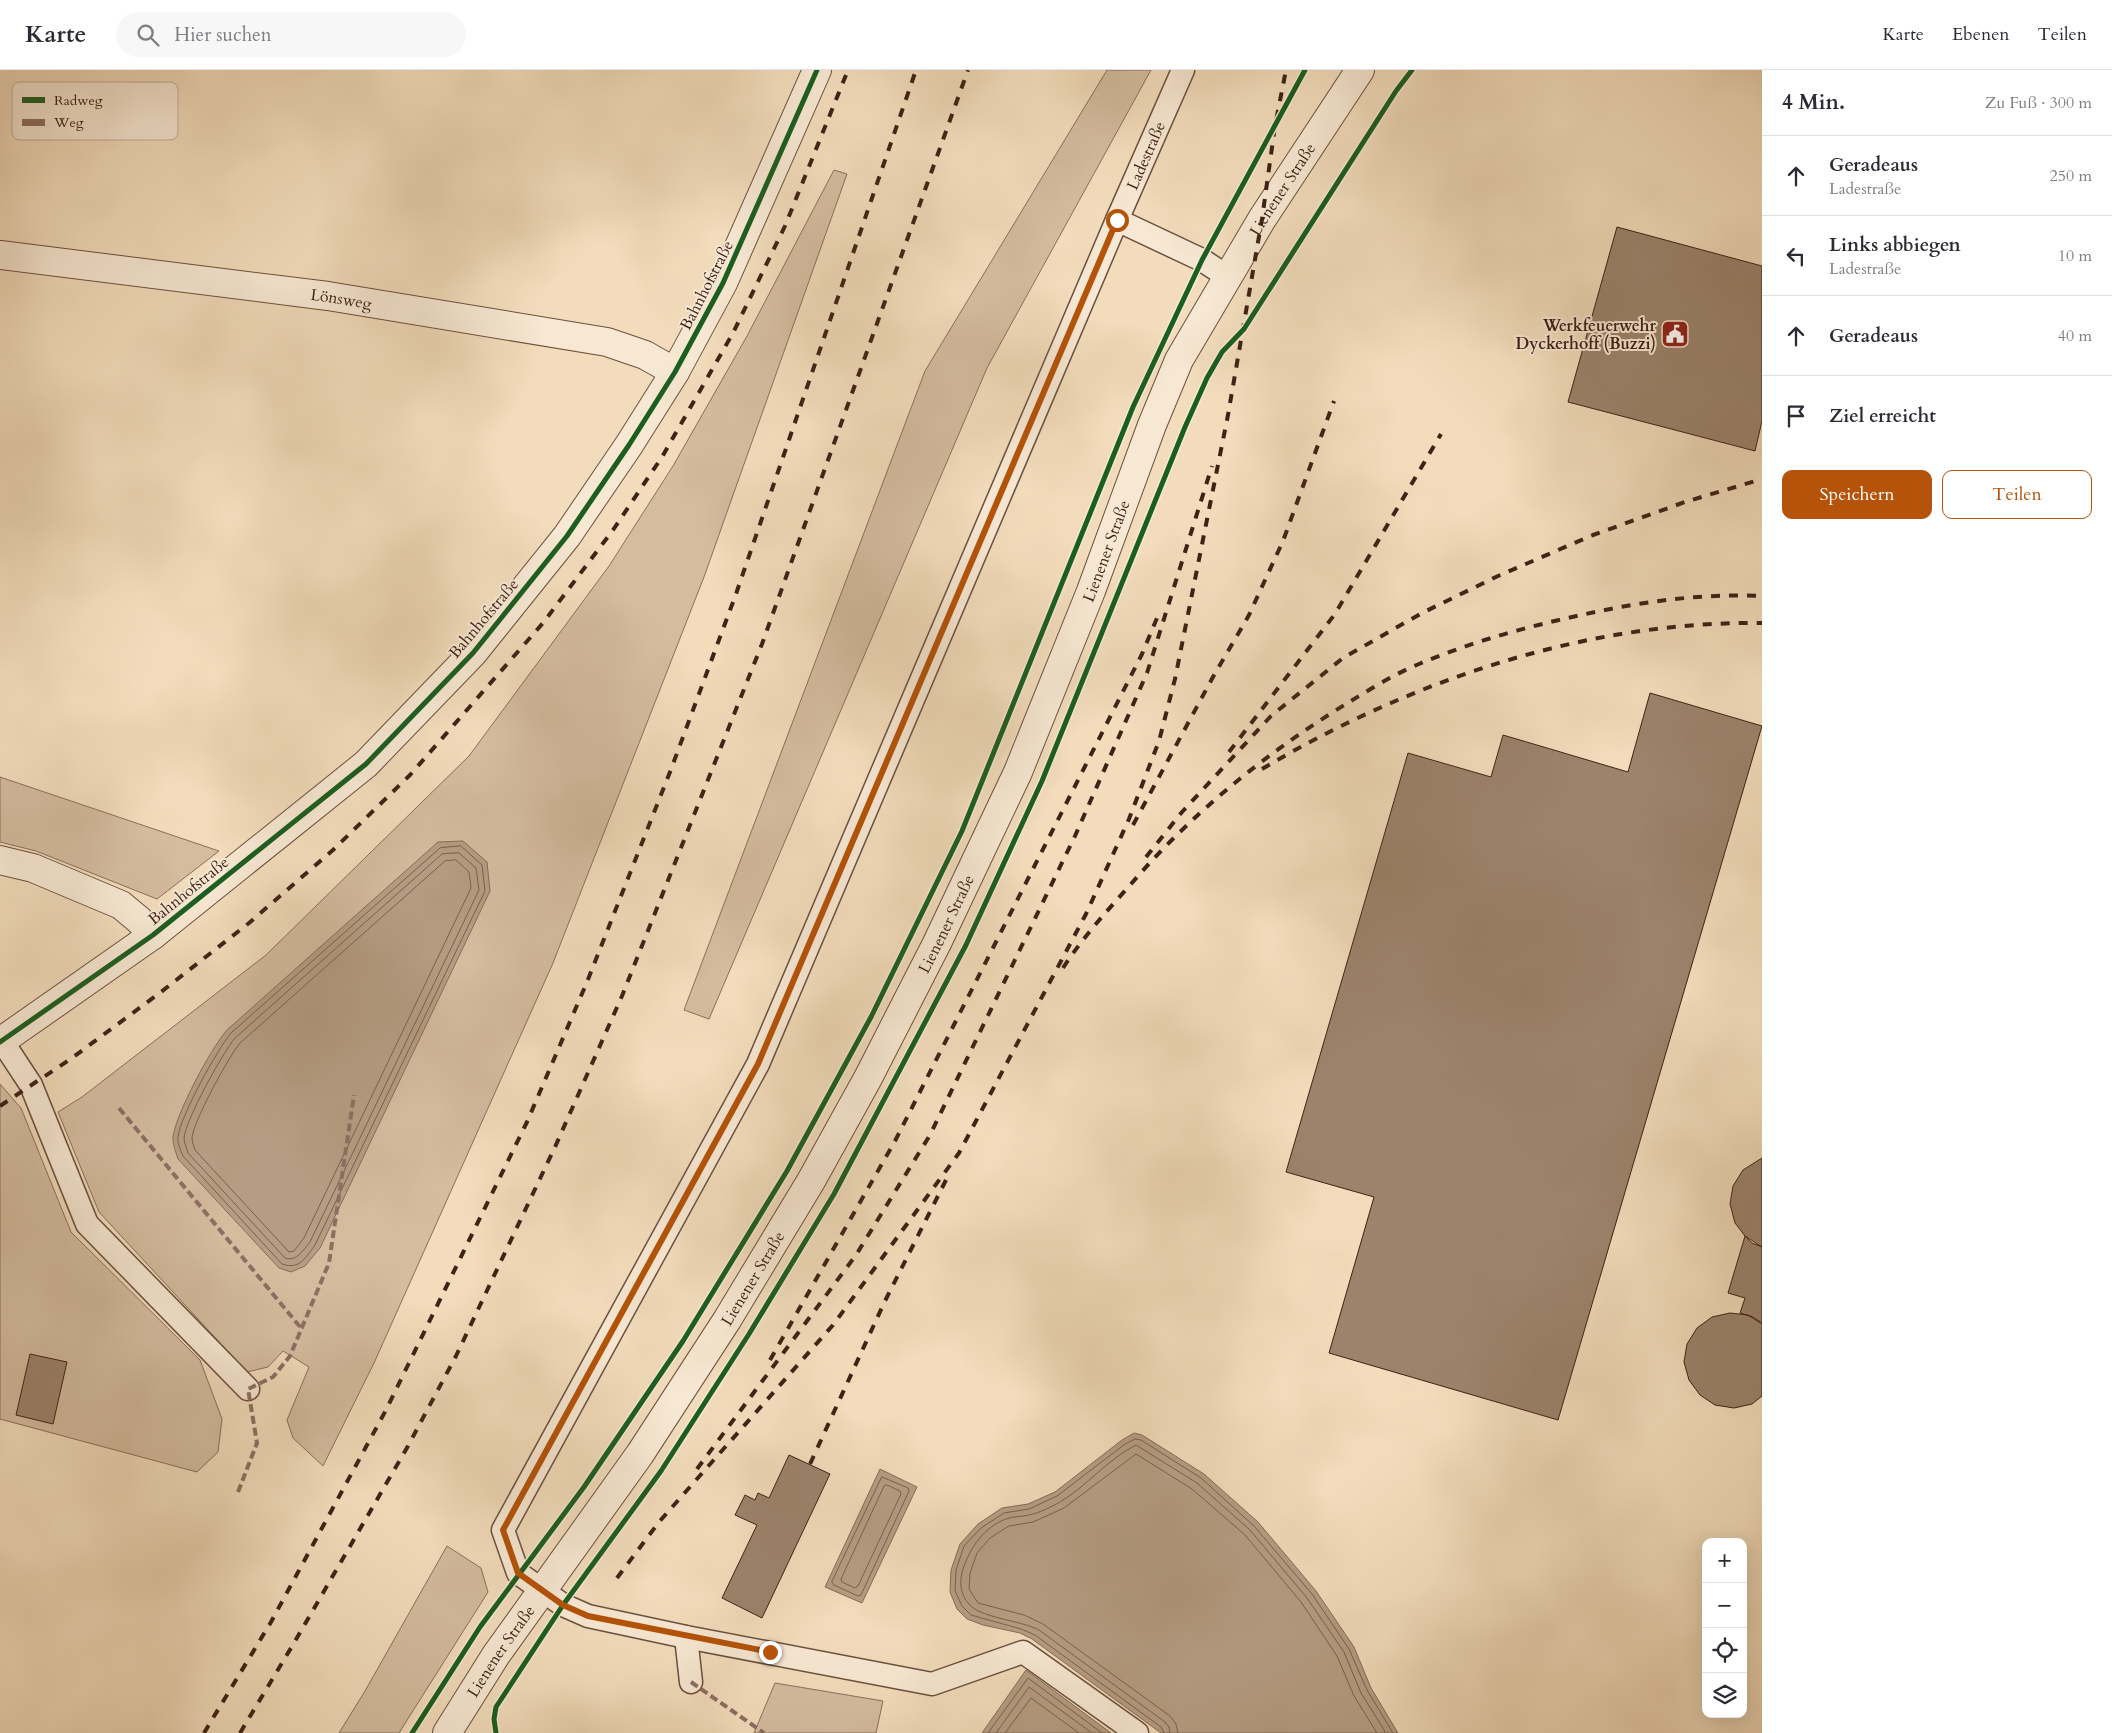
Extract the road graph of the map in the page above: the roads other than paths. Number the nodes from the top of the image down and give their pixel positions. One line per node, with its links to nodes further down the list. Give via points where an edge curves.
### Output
1 (817, 70): 7 (street, Bahnhofstraße, via 723,283)
2 (1183, 70): 4 (lane, Ladestraße)
3 (1360, 70): 6 (street, Lienener Straße, via 1288,178)
4 (1117, 220): 6 (lane, via 1202,260); 12 (lane, Ladestraße, via 758,1064 503,1530 518,1573)
5 (0, 254): 7 (street, Lönsweg, via 328,296 608,342 645,355)
6 (1228, 277): 12 (street, Lienener Straße, via 1179,360 1018,772 937,943 868,1078 811,1181 727,1320 640,1454)
7 (675, 372): 9 (street, Bahnhofstraße, via 567,536 473,653 366,764)
8 (0, 860): 9 (street, Bahnhofstraße, via 33,868 121,905)
9 (153, 935): 10 (street, Bahnhofstraße)
10 (1, 1041): 11 (lane, via 31,1085 87,1224)
11 (248, 1389)
12 (542, 1590): 13 (lane, Ladestraße, via 563,1605 588,1616); 15 (street, Lienener Straße)
13 (686, 1637): 14 (lane); 16 (lane, Ladestraße, via 932,1684 1023,1652)
14 (691, 1682)
15 (447, 1733)
16 (1137, 1733)

